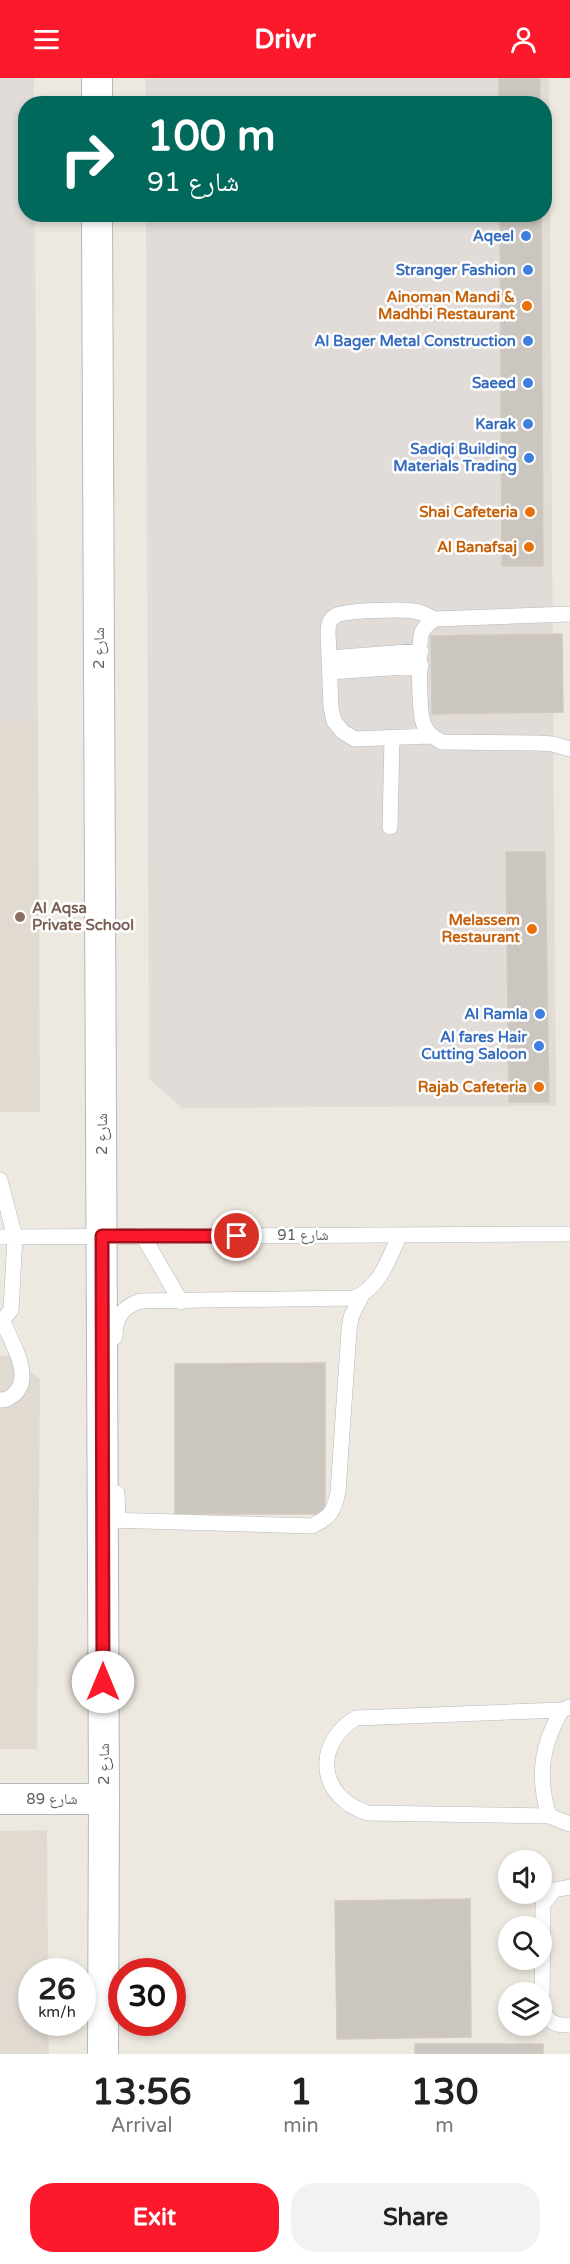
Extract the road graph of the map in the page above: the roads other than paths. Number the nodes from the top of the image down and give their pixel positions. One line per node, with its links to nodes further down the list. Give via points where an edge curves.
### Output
1 (97, 78): 2 (street)
2 (97, 96)
3 (97, 222): 15 (street, شارع 2)
4 (570, 614): 5 (lane)
5 (435, 620): 6 (lane, via 421,634); 7 (lane, via 406,610 339,613 328,624)
6 (421, 659): 7 (lane); 8 (lane, via 421,711)
7 (329, 665): 9 (lane, via 331,707 334,721 343,732 355,738)
8 (430, 736): 9 (lane); 10 (lane, via 449,743 538,743)
9 (392, 738): 11 (lane)
10 (570, 749)
11 (390, 827)
12 (0, 1180): 17 (lane)
13 (570, 1234): 14 (lane, شارع 91)
14 (400, 1235): 16 (lane, شارع 91); 18 (lane, via 377,1283)
15 (102, 1236): 16 (lane, شارع 91); 17 (lane, شارع 91); 22 (street, شارع 2)
16 (143, 1236): 19 (lane)
17 (7, 1237): 20 (lane, via 11,1310)
18 (362, 1295): 19 (lane, via 344,1299); 22 (lane, via 349,1330 338,1492 335,1507 326,1519 312,1526)
19 (182, 1302): 22 (lane, via 140,1301 117,1317)
20 (2, 1322): 21 (lane, via 23,1376 18,1391)
21 (0, 1400)
22 (110, 1520): 25 (street, شارع 2)
23 (566, 1708): 26 (lane, via 545,1744 542,1762 541,1780); 26 (lane, via 356,1718 334,1736 328,1749 328,1777 338,1796 354,1809 368,1813)
24 (0, 1799): 25 (street, شارع 89)
25 (104, 1799): 30 (street, شارع 2)
26 (549, 1816): 27 (lane)
27 (570, 1824)
28 (570, 1887): 29 (lane, via 554,1890 543,1904 542,1994 543,2012 548,2019 554,2024)
29 (570, 2025)
30 (103, 2054)

